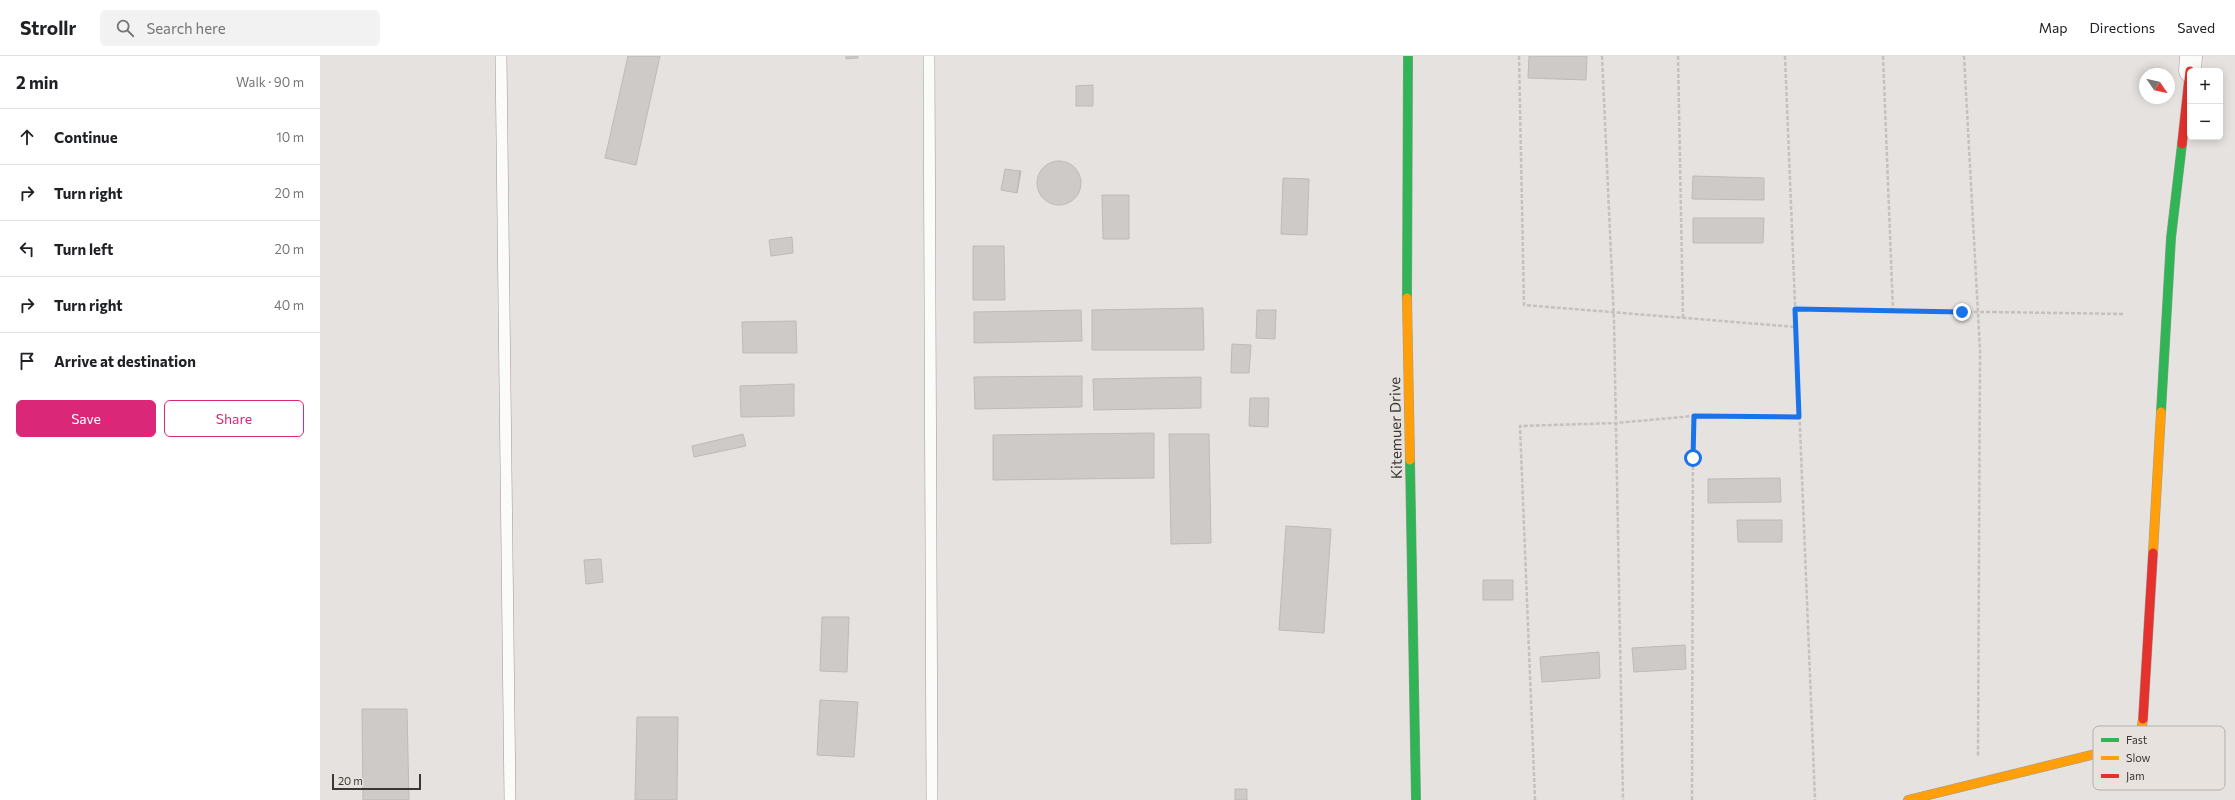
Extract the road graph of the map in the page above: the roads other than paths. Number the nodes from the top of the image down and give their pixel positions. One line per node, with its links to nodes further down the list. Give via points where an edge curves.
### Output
1 (501, 56): 9 (lane)
2 (929, 56): 10 (lane)
3 (1408, 56): 11 (street, Kitemuer Drive, via 1407,281)
4 (2191, 56): 5 (street)
5 (2190, 68)
6 (2187, 97): 7 (street, via 2171,238)
7 (2143, 726)
8 (2093, 755): 12 (street)
9 (510, 800)
10 (932, 800)
11 (1416, 800)
12 (1908, 800)

